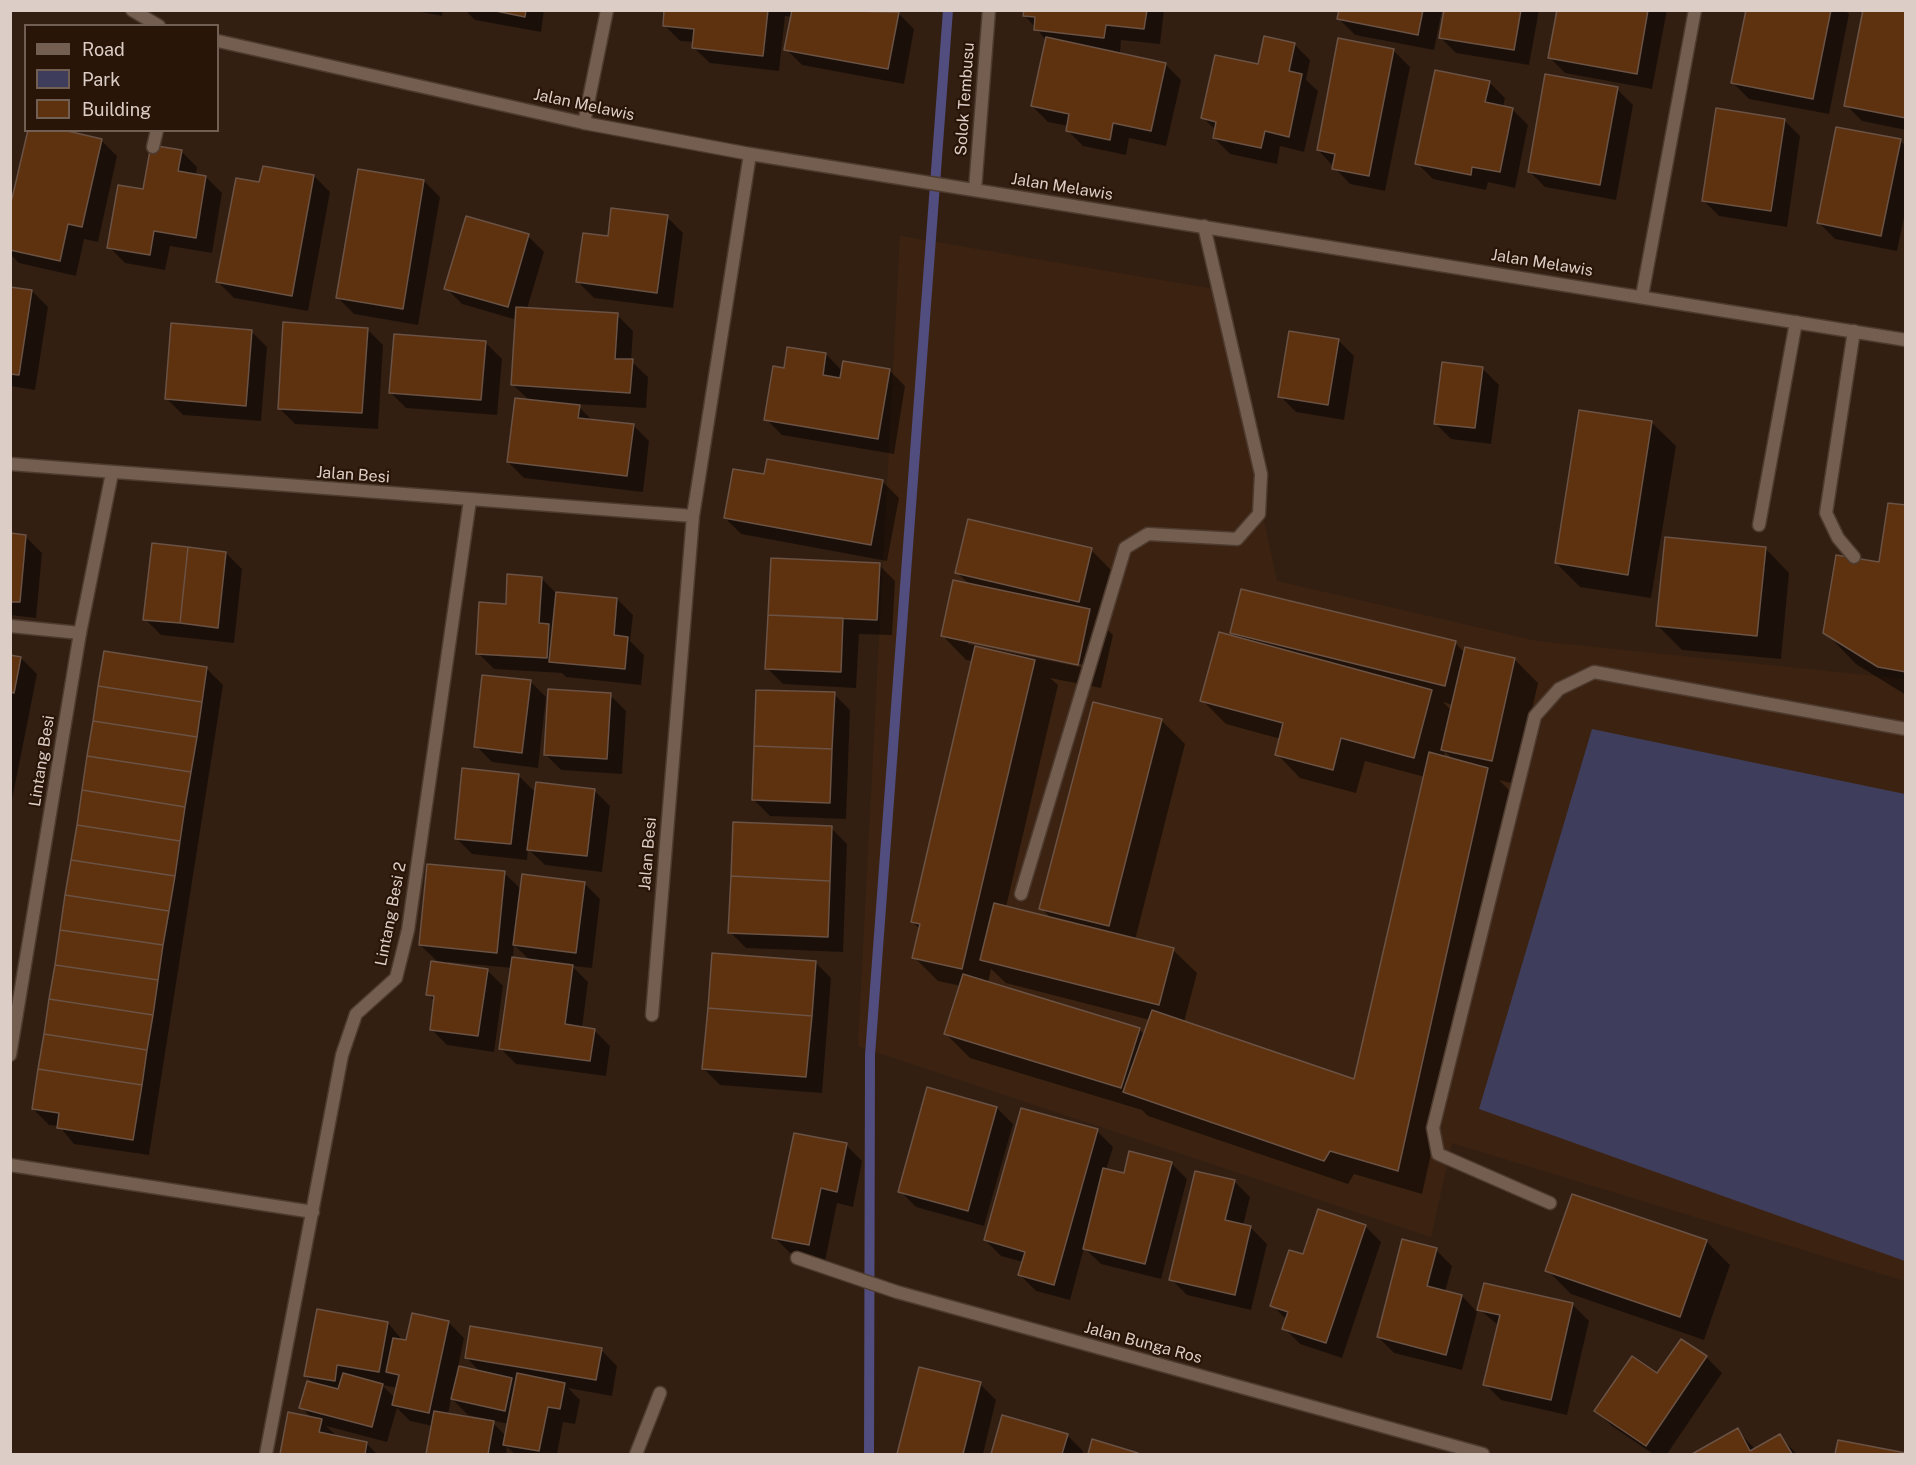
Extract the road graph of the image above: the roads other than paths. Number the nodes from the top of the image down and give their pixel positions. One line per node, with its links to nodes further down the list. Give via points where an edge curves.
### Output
1 (132, 10): 5 (street)
2 (607, 10): 7 (street)
3 (988, 10): 11 (street, Solok Tembusu)
4 (1695, 10): 13 (street)
5 (156, 24)
6 (219, 41): 7 (street, Jalan Melawis)
7 (584, 123): 10 (street, Jalan Melawis)
8 (157, 132): 9 (street)
9 (153, 147)
10 (750, 154): 11 (street, Jalan Melawis); 20 (street, Jalan Besi)
11 (975, 190): 12 (street, Jalan Melawis)
12 (1204, 226): 13 (street, Jalan Melawis); 26 (street, via 1261,474 1259,514 1237,539 1148,534 1125,548)
13 (1642, 296): 14 (street, Jalan Melawis)
14 (1796, 322): 15 (street, Jalan Melawis); 21 (street)
15 (1854, 332): 16 (street, Jalan Melawis); 22 (street, via 1826,513 1838,538)
16 (1905, 340)
17 (10, 464): 18 (street, Jalan Besi)
18 (112, 473): 19 (street, Jalan Besi); 24 (street, Lintang Besi)
19 (470, 500): 20 (street, Jalan Besi); 31 (street, Lintang Besi 2, via 408,930 396,978 356,1014 342,1055)
20 (693, 516): 27 (street, Jalan Besi)
21 (1759, 525)
22 (1854, 557)
23 (10, 626): 24 (street)
24 (80, 633): 28 (street, Lintang Besi)
25 (1905, 729): 30 (street, via 1594,672 1559,689 1535,716 1433,1128 1438,1154)
26 (1021, 894)
27 (651, 1015)
28 (10, 1055)
29 (10, 1165): 31 (street)
30 (1550, 1203)
31 (313, 1212): 34 (street, Lintang Besi 2)
32 (797, 1258): 36 (street, Jalan Bunga Ros, via 897,1292)
33 (660, 1393): 35 (street)
34 (266, 1455)
35 (636, 1455)
36 (1483, 1455)

